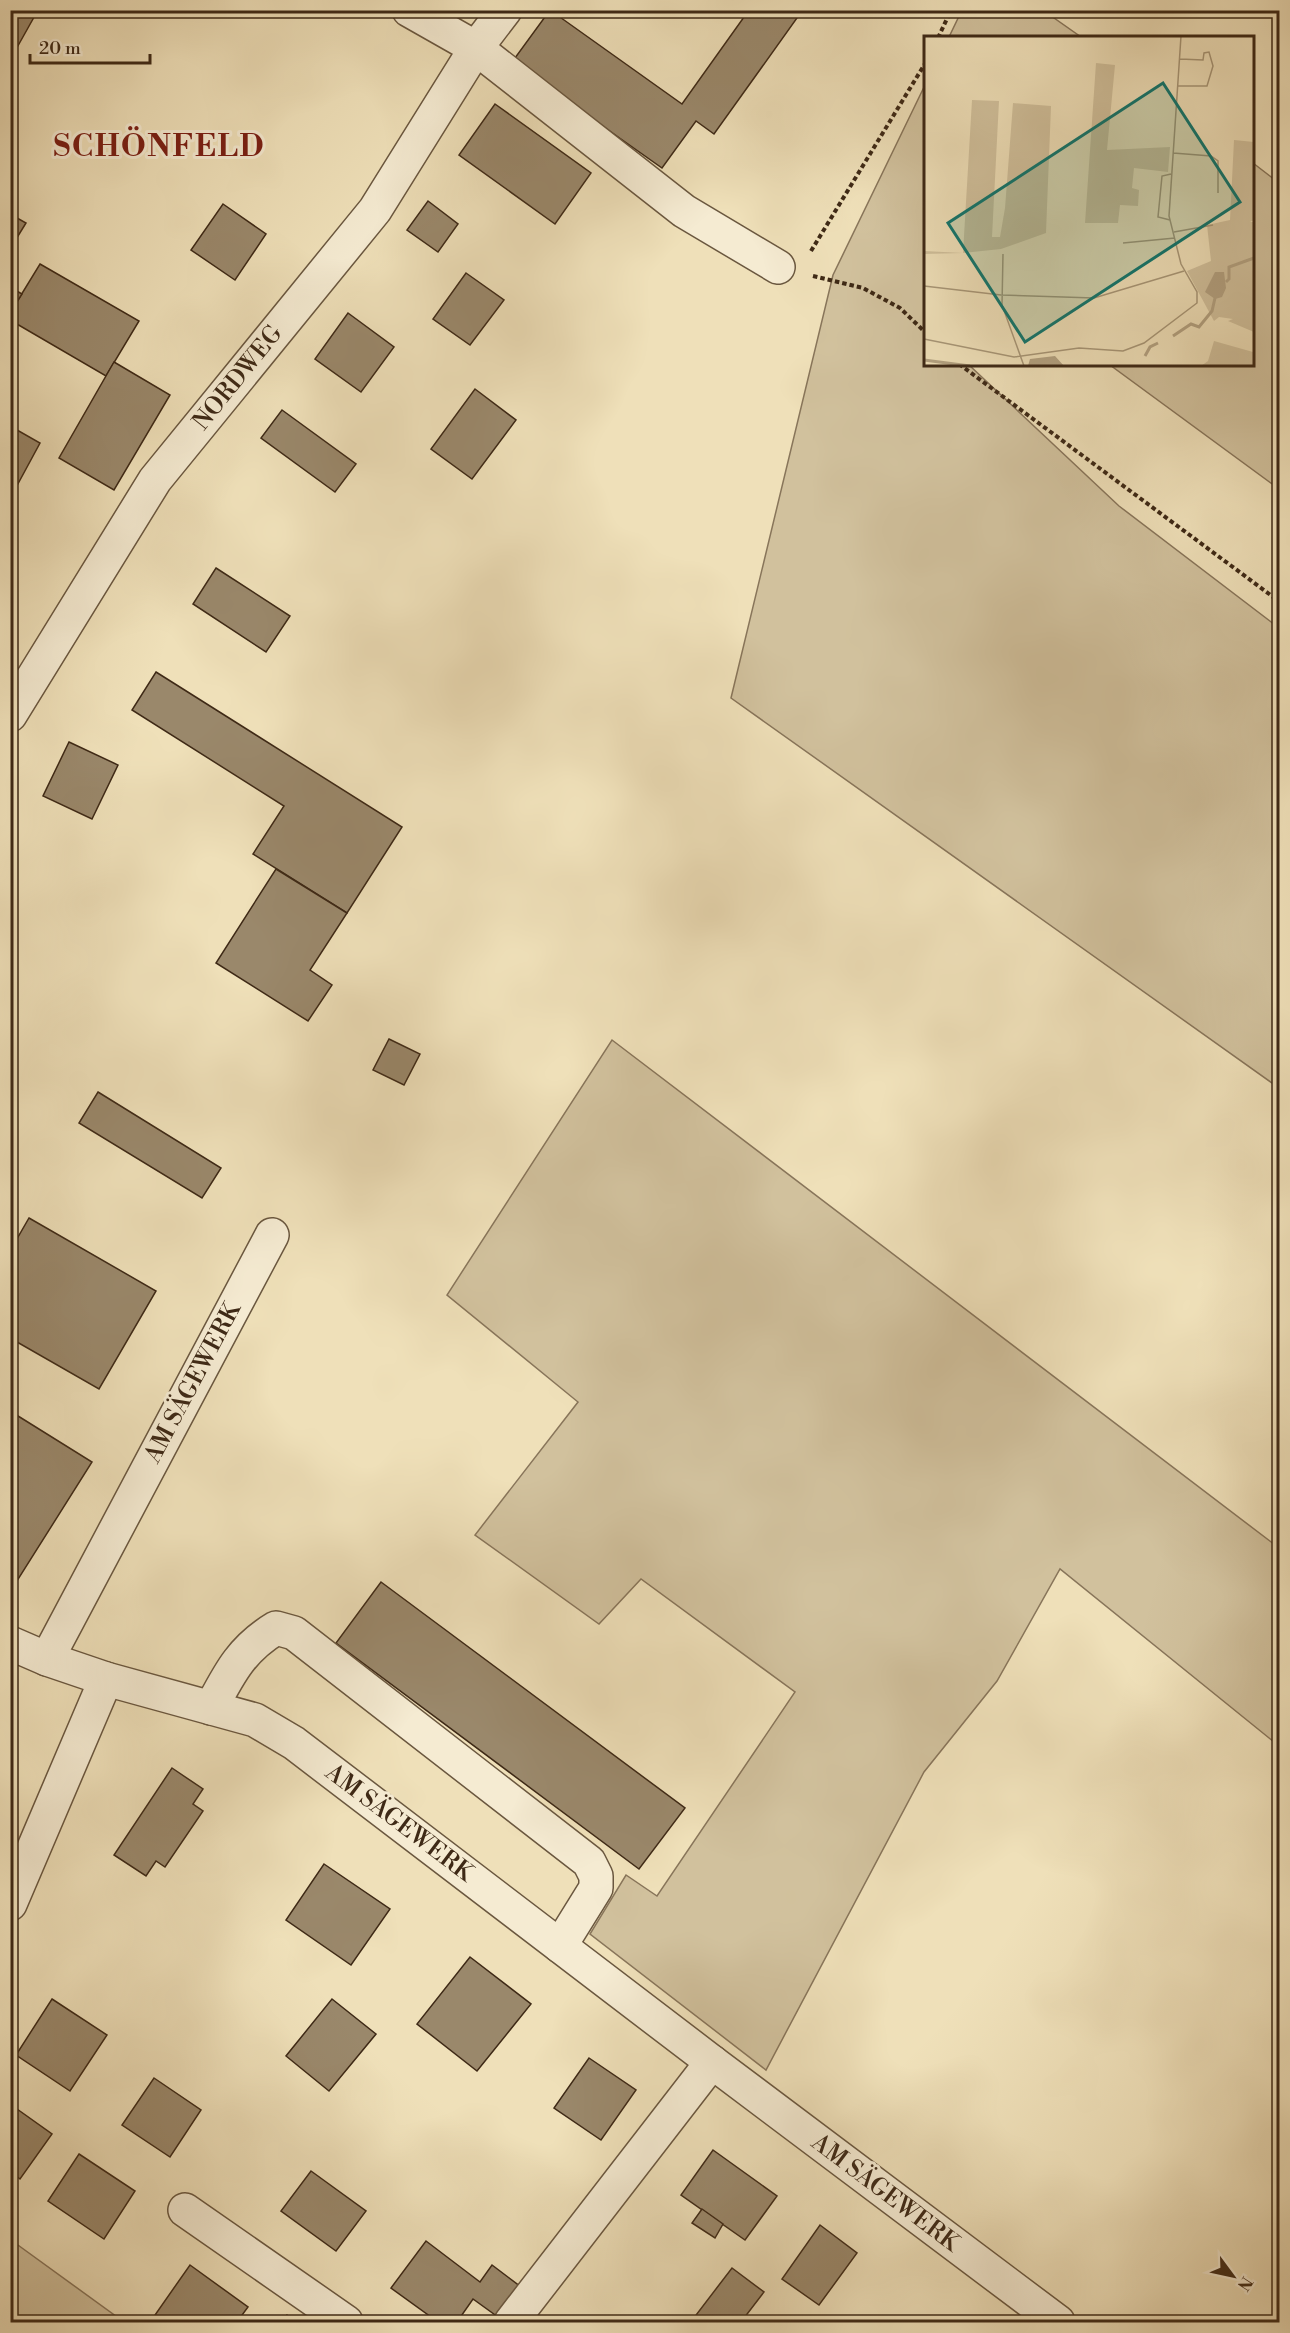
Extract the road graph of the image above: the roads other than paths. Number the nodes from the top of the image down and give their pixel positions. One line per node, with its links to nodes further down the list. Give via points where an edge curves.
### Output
1 (409, 10): 3 (street)
2 (506, 10): 3 (street, NORDWEG)
3 (476, 48): 4 (street, via 684,211); 5 (street, NORDWEG, via 375,210 155,480)
4 (778, 267)
5 (10, 715)
6 (272, 1235): 8 (street, AM SÄGEWERK)
7 (10, 1643): 8 (street, AM SÄGEWERK)
8 (47, 1659): 9 (street, AM SÄGEWERK)
9 (106, 1679): 10 (street, AM SÄGEWERK); 11 (street)
10 (211, 1708): 12 (street, AM SÄGEWERK, via 255,1720 294,1743); 12 (street, via 231,1669 246,1651 276,1628 294,1633 589,1862 596,1876 596,1888)
11 (10, 1904)
12 (560, 1946): 13 (street, AM SÄGEWERK)
13 (712, 2062): 16 (street); 17 (street, AM SÄGEWERK)
14 (185, 2210): 15 (street)
15 (346, 2322)
16 (511, 2322)
17 (1058, 2322)

